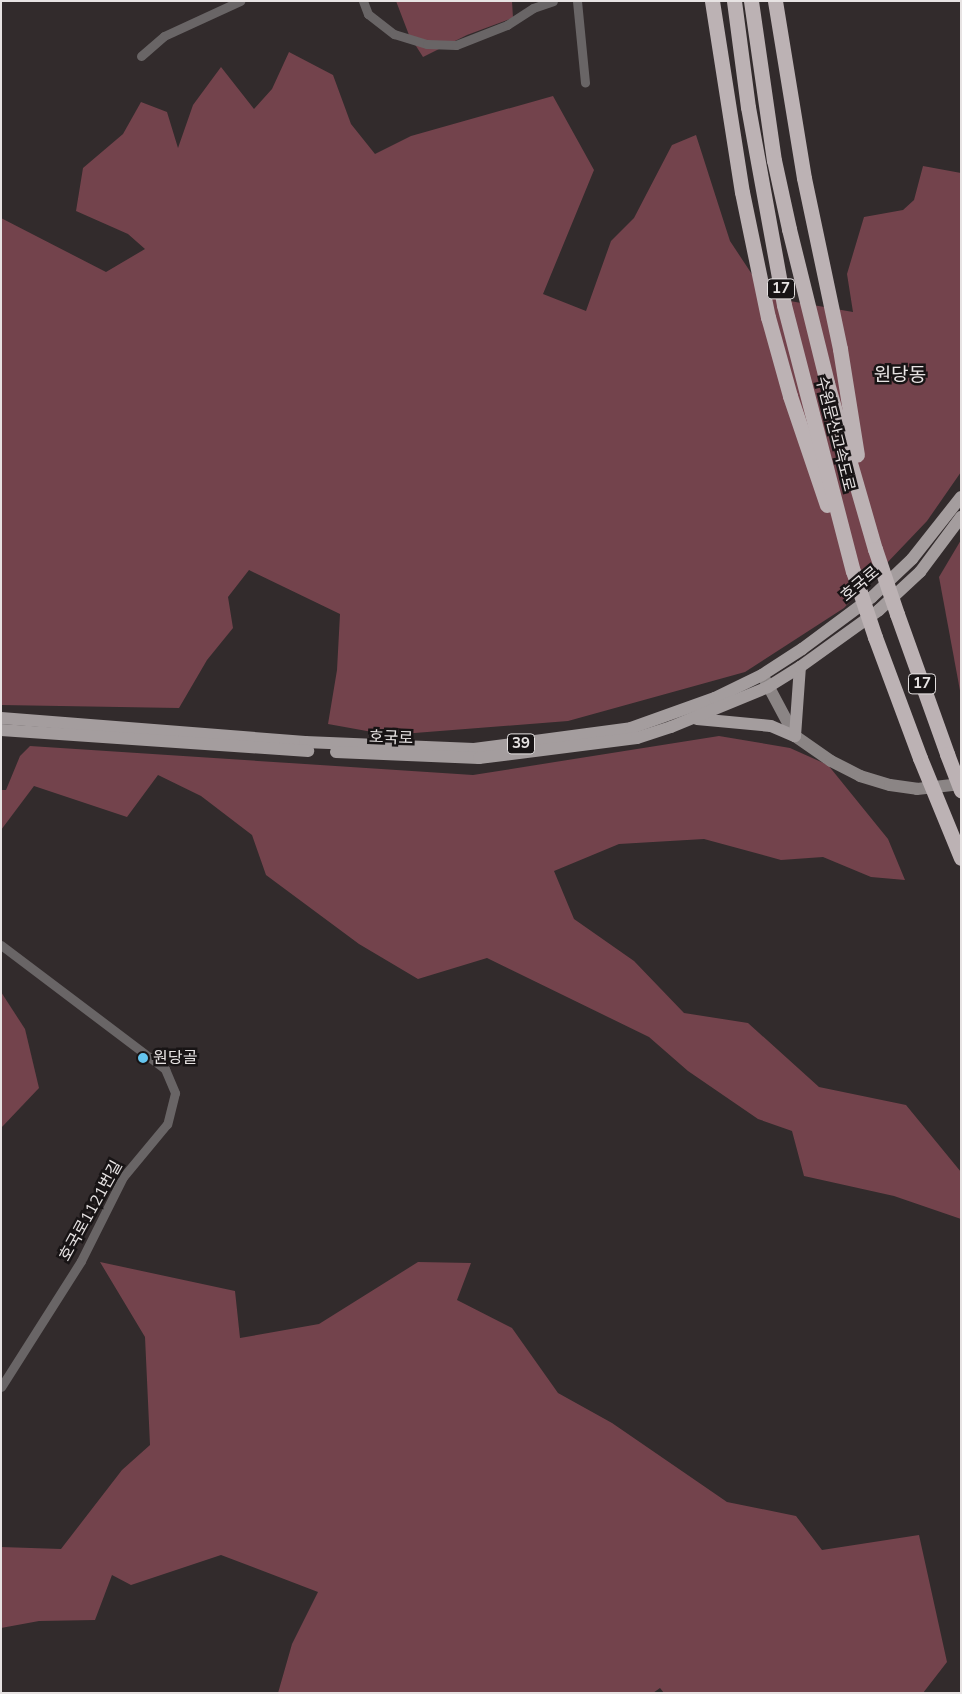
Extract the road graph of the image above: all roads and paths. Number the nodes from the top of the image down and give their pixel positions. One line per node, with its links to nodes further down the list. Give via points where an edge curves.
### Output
1 (240, 1): 9 (street, via 164,36)
2 (363, 1): 3 (street, via 368,14 394,34 427,44 456,46 507,25 533,8)
3 (552, 1)
4 (577, 1): 10 (street)
5 (712, 1): 14 (highway, via 742,192 768,318 819,487)
6 (734, 1): 14 (highway, 수원문산고속도로 / 17, via 748,107 784,305)
7 (751, 1): 13 (highway, 수원문산고속도로 / 17, via 774,160 785,212 827,383)
8 (775, 1): 13 (highway, via 804,178 840,349)
9 (141, 56)
10 (585, 83)
11 (961, 497): 16 (main road, 호국로 / 39, via 912,558 872,597)
12 (961, 517): 15 (main road, 호국로 / 39, via 920,572 879,610)
13 (868, 526): 22 (highway, 수원문산고속도로 / 17, bridge)
14 (844, 542): 23 (highway, 수원문산고속도로 / 17, bridge, via 875,637)
15 (800, 667): 16 (main road, 호국로 / 39); 20 (main road)
16 (765, 681): 17 (main road, 호국로 / 39, via 631,728 474,748 305,742); 18 (main road, 호국로 / 39); 20 (main road)
17 (1, 718)
18 (692, 719): 19 (main road, 호국로 / 39, via 637,738 479,758); 20 (main road, via 771,726)
19 (1, 730)
20 (794, 736): 21 (main road, via 830,761 860,776 890,785 917,789)
21 (961, 784)
22 (961, 790)
23 (961, 858)
24 (1, 945): 25 (street, 호국로1121번길, via 165,1069 176,1093 167,1124 124,1177 81,1261)
25 (1, 1387)

